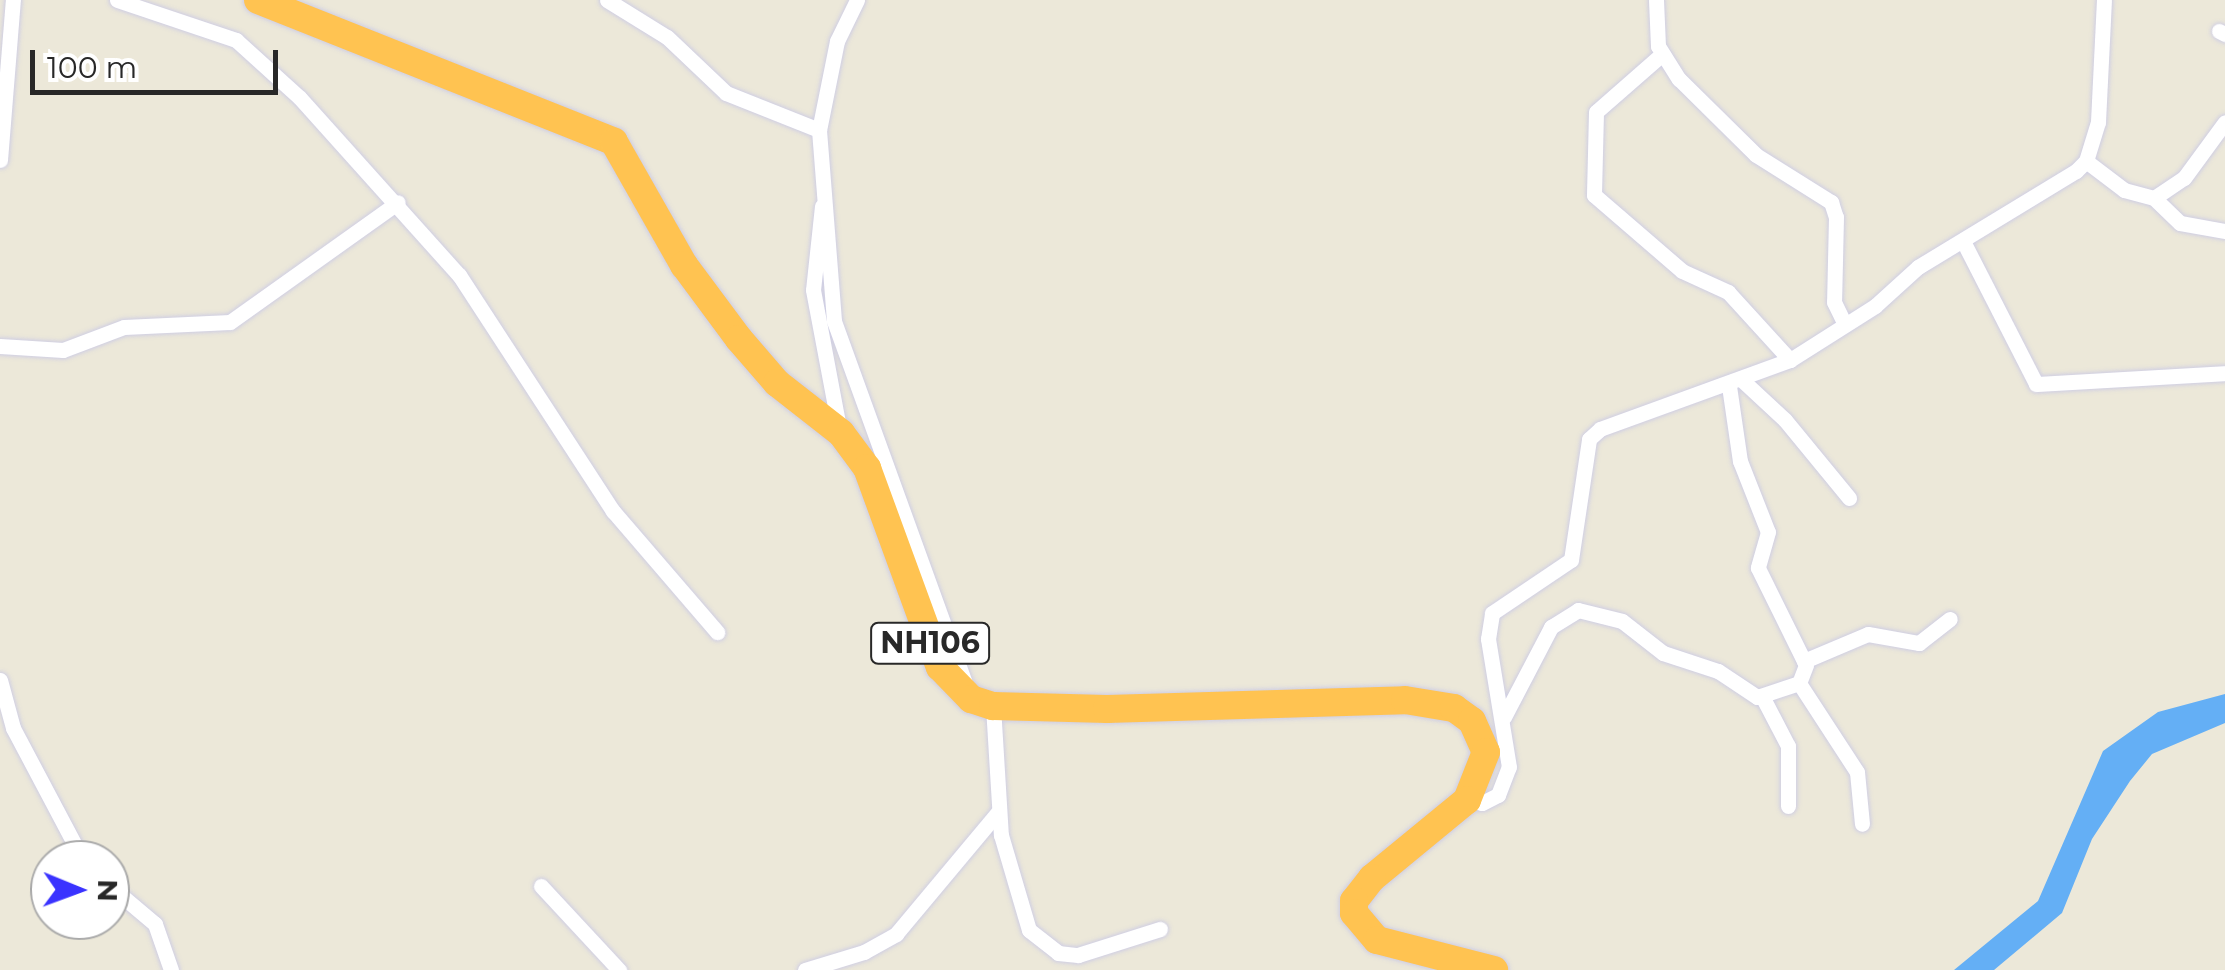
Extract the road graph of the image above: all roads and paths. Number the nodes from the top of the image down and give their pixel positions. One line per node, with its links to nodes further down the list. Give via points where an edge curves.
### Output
1 (13, 0): 11 (street)
2 (117, 0): 14 (street, via 236,40)
3 (258, 0): 23 (highway, NH106, via 614,142 684,265 739,339 776,383)
4 (607, 0): 10 (street, via 666,38 726,93)
5 (857, 0): 10 (street, via 838,41)
6 (1656, 0): 8 (street)
7 (2104, 0): 12 (street, via 2100,105)
8 (1661, 55): 18 (street, via 1728,132 1830,202 1836,217 1834,302); 20 (street, via 1596,112 1594,195 1664,258 1728,292)
9 (2225, 122): 13 (street, via 2184,178)
10 (819, 130): 15 (street)
11 (0, 160)
12 (2086, 162): 13 (street, via 2124,190); 17 (street)
13 (2154, 198): 16 (street, via 2175,220)
14 (398, 202): 19 (street, via 230,322 124,326 63,350); 26 (street, via 459,275 613,511)
15 (822, 206): 23 (street, via 813,290); 31 (street, via 832,228 834,321 843,360 887,452)
16 (2225, 231)
17 (1964, 244): 18 (street, via 1918,267); 21 (street, via 2036,384)
18 (1845, 325): 20 (street)
19 (0, 346)
20 (1790, 360): 22 (street)
21 (2225, 373)
22 (1736, 384): 24 (street, via 1785,420); 27 (street, via 1740,461 1768,532 1758,568); 32 (street, via 1600,429 1589,439 1571,560 1500,602 1488,624)
23 (841, 433): 31 (highway, NH106, via 867,468 940,667)
24 (1849, 498)
25 (1950, 619): 27 (street, via 1919,643 1868,634)
26 (717, 632)
27 (1804, 661): 29 (street)
28 (0, 680): 37 (street, via 14,728)
29 (1799, 683): 30 (street); 36 (street, via 1856,772)
30 (1762, 698): 32 (street, via 1718,671 1663,653 1622,621 1578,610 1552,627); 34 (street, via 1788,746)
31 (982, 703): 33 (highway, NH106, via 1276,708 1429,701 1454,708 1481,736 1484,769); 35 (street)
32 (1504, 716): 33 (street, via 1506,782 1490,802)
33 (1468, 800): 44 (highway, via 1372,878 1354,902 1354,913 1377,940)
34 (1788, 806)
35 (998, 812): 40 (street, via 1012,887 1040,944 1078,954); 43 (street, via 896,934)
36 (1862, 824)
37 (73, 840)
38 (541, 886): 42 (street)
39 (130, 903): 41 (street, via 156,924)
40 (1160, 929)
41 (171, 970)
42 (619, 970)
43 (805, 970)
44 (1494, 970)

